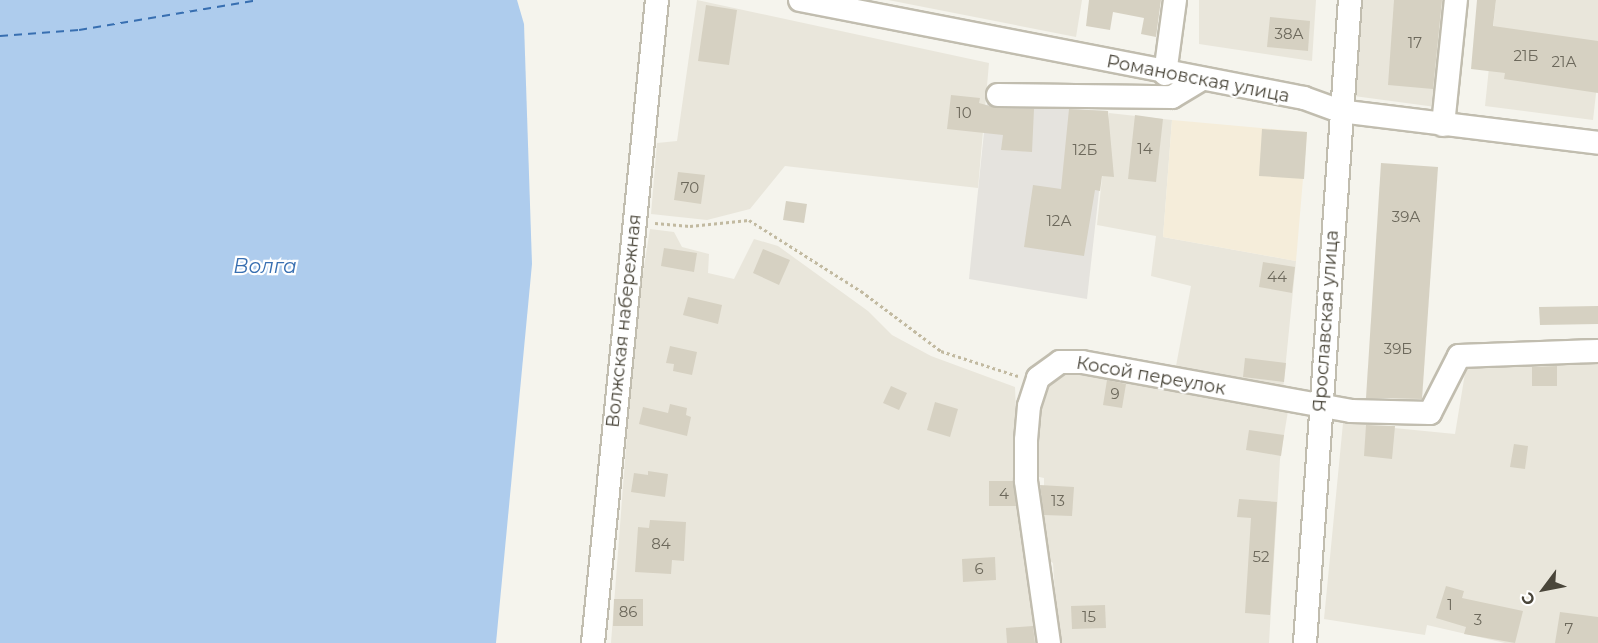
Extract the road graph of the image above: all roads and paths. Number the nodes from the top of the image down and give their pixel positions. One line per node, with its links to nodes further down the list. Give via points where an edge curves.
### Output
1 (657, 0): 12 (street, Волжская набережная)
2 (800, 0): 6 (street, Романовская улица)
3 (1175, 0): 6 (street)
4 (1350, 0): 9 (street, Ярославская улица)
5 (1456, 0): 10 (street)
6 (1159, 73): 7 (street, Романовская улица)
7 (1200, 81): 8 (street, via 1172,98); 9 (street, Романовская улица, via 1304,99)
8 (998, 95)
9 (1339, 111): 10 (street, Романовская улица); 15 (street, Ярославская улица)
10 (1443, 125): 11 (street, Романовская улица)
11 (1598, 143)
12 (633, 220): 14 (path, via 690,226 748,220 843,279 941,351); 16 (street, Волжская набережная)
13 (1598, 351): 15 (street, Косой переулок, via 1459,356 1430,413)
14 (1036, 383): 15 (street, Косой переулок, via 1047,369 1060,362 1082,362); 17 (street, via 1029,406 1026,481)
15 (1320, 407): 18 (street, Ярославская улица)
16 (593, 643)
17 (1049, 643)
18 (1305, 643)

